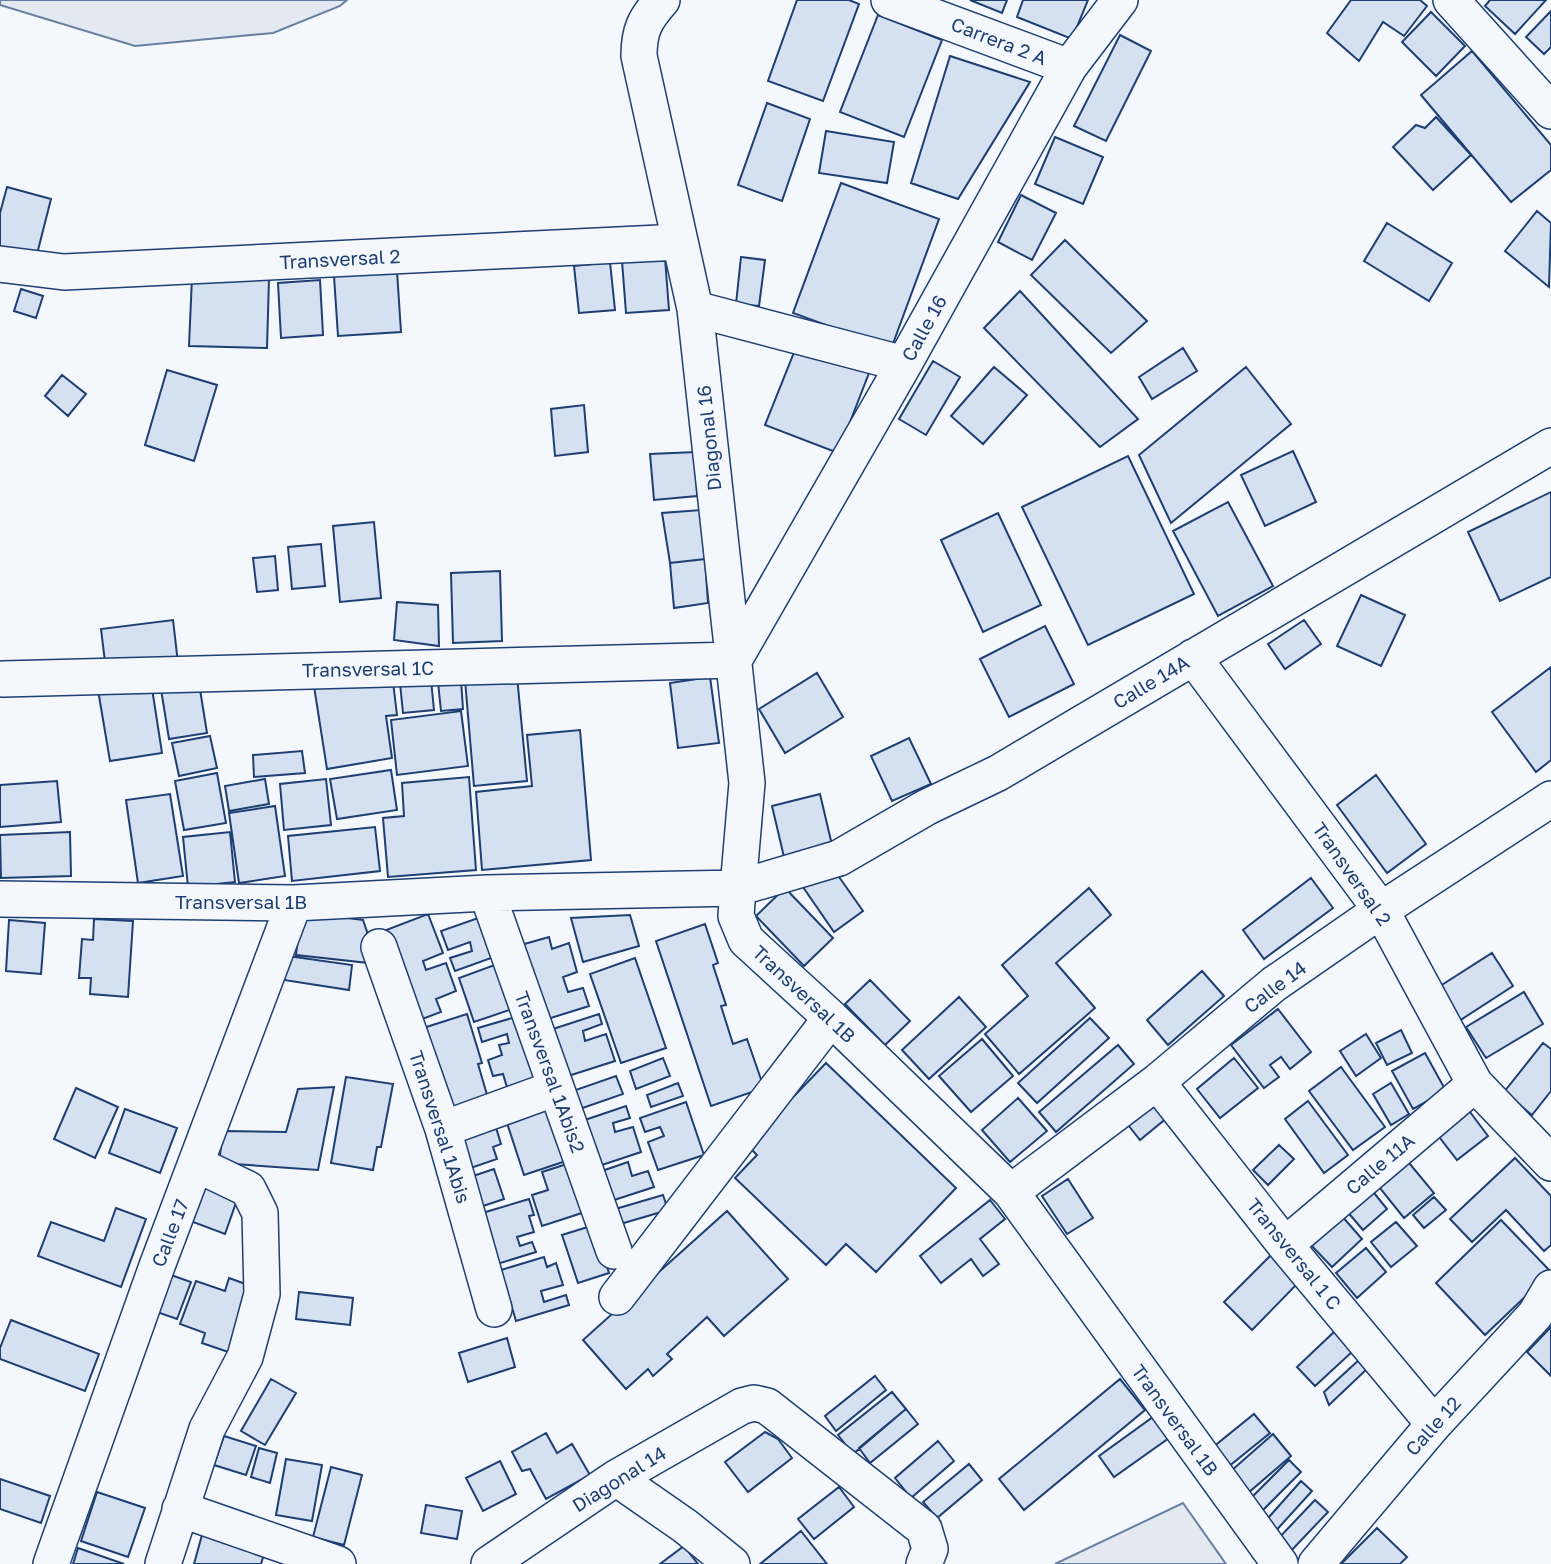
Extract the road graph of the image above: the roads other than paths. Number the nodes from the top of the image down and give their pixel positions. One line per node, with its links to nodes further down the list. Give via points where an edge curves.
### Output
1 (662, 0): 7 (street, Diagonal 16, via 639,33 639,56)
2 (890, 0): 5 (street, Carrera 2 A)
3 (1120, 0): 5 (street, Calle 16)
4 (1451, 0): 6 (street)
5 (1069, 67): 10 (street, Calle 16)
6 (1551, 111)
7 (680, 242): 8 (street, Transversal 2, via 64,272); 9 (street, Diagonal 16)
8 (0, 264)
9 (695, 309): 10 (street); 13 (street, Diagonal 16)
10 (904, 364): 13 (street, Calle 16)
11 (1551, 446): 12 (street, Calle 14A)
12 (1193, 657): 16 (street, Calle 14A, via 998,773 839,858); 20 (street, Transversal 2)
13 (734, 660): 14 (street, Transversal 1C); 16 (street, Diagonal 16, via 747,783)
14 (3, 679)
15 (1551, 799): 20 (street, Calle 14)
16 (738, 888): 17 (street, Transversal 1B); 22 (street, Transversal 1B, via 736,916 746,940)
17 (487, 893): 19 (street, Transversal 1B); 25 (street, Transversal 1Abis2)
18 (0, 899): 19 (street, Transversal 1B)
19 (294, 903): 28 (street, Calle 17)
20 (1381, 910): 23 (street, Calle 14, via 1274,984); 24 (street, Transversal 2)
21 (379, 947): 26 (street, Transversal 1Abis)
22 (831, 1018): 29 (street, Transversal 1B); 33 (street)
23 (1157, 1082): 29 (street, Calle 14); 30 (street, Transversal 1 C)
24 (1475, 1084): 27 (street, Transversal 2); 30 (street, Calle 11A)
25 (556, 1088): 26 (street); 31 (street, Transversal 1Abis2)
26 (443, 1129): 34 (street, Transversal 1Abis)
27 (1551, 1163)
28 (196, 1164): 37 (street, via 248,1189 260,1213 262,1294 246,1357 207,1429); 39 (street, Calle 17)
29 (1010, 1192): 44 (street, Transversal 1B)
30 (1285, 1245): 35 (street, Transversal 1 C)
31 (614, 1251)
32 (1551, 1288): 35 (street, Calle 12, via 1535,1315)
33 (617, 1297)
34 (494, 1309)
35 (1433, 1424): 45 (street, Calle 12)
36 (616, 1478): 38 (street, Diagonal 14, via 742,1406 767,1406 924,1529); 42 (street, Diagonal 14); 43 (street)
37 (180, 1509): 40 (street); 41 (street)
38 (927, 1556)
39 (51, 1564)
40 (163, 1564)
41 (338, 1564)
42 (489, 1564)
43 (732, 1564)
44 (1280, 1564)
45 (1316, 1564)

